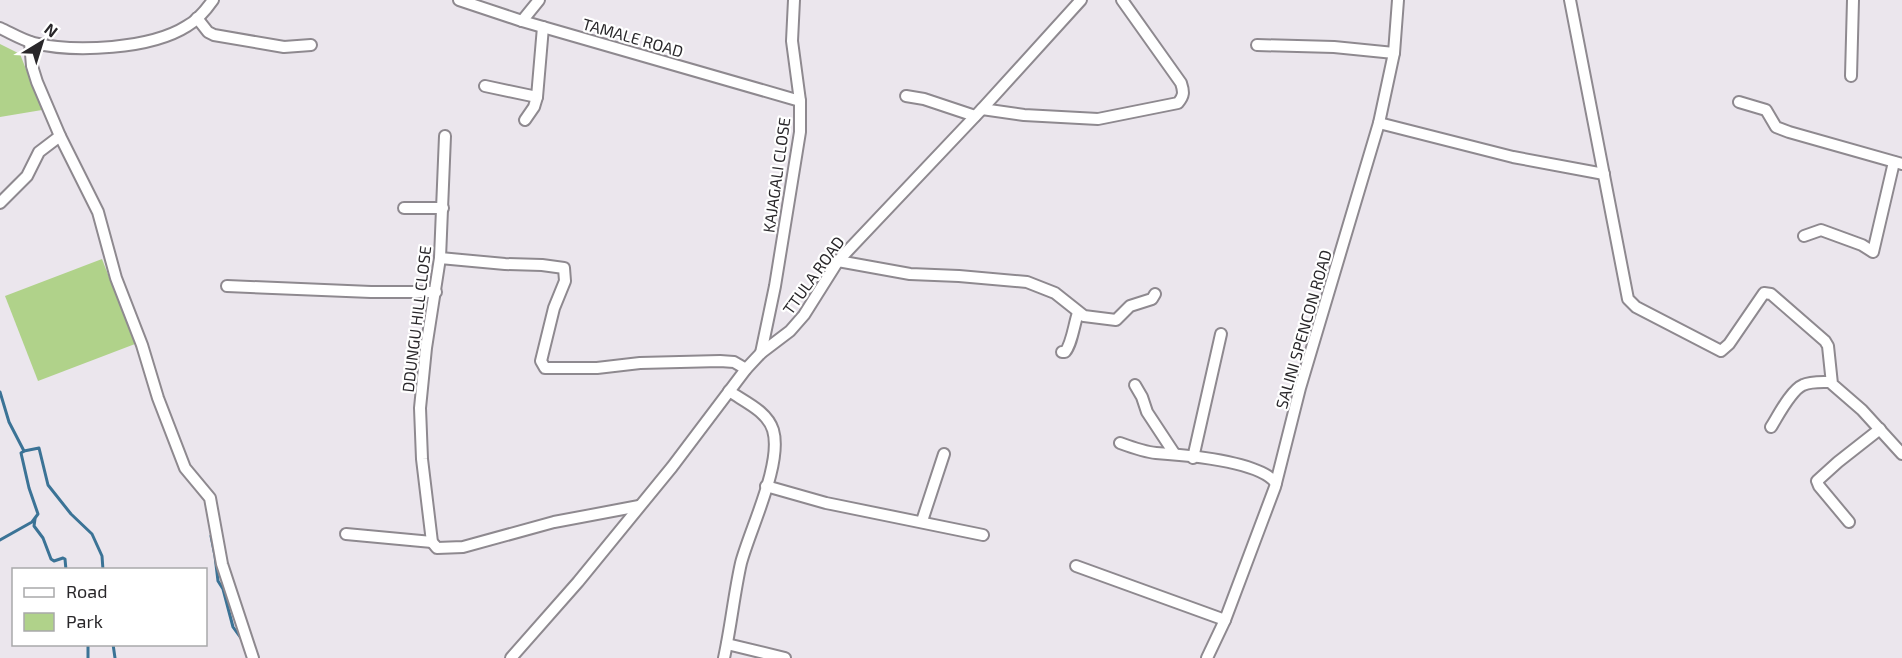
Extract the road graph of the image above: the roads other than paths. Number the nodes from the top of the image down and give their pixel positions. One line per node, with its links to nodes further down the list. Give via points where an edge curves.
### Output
1 (213, 0): 10 (street)
2 (459, 0): 11 (street, TAMALE ROAD)
3 (539, 0): 11 (street)
4 (794, 0): 22 (street, KAJAGALI CLOSE, via 792,41)
5 (1081, 0): 24 (street, TTULA ROAD)
6 (1122, 0): 24 (street, via 1182,83 1184,91 1178,103 1098,119)
7 (1398, 0): 17 (street, SALINI SPENCON ROAD)
8 (1570, 0): 30 (street)
9 (1852, 0): 18 (street)
10 (197, 18): 14 (street, via 171,34 118,46 60,48); 15 (street, via 214,36 284,47)
11 (522, 21): 12 (street, TAMALE ROAD)
12 (543, 27): 21 (street); 22 (street, TAMALE ROAD)
13 (0, 28): 14 (street)
14 (30, 42): 27 (street, via 37,82)
15 (311, 45)
16 (1257, 45): 17 (street)
17 (1394, 53): 26 (street, SALINI SPENCON ROAD)
18 (1851, 76)
19 (485, 86): 21 (street)
20 (906, 96): 24 (street)
21 (537, 97): 25 (street)
22 (800, 101): 43 (street, KAJAGALI CLOSE, via 800,132)
23 (1739, 102): 29 (street, via 1766,110 1776,127 1789,132)
24 (979, 113): 36 (street, TTULA ROAD)
25 (525, 120)
26 (1379, 123): 30 (street, via 1514,157); 55 (street, SALINI SPENCON ROAD, via 1309,356)
27 (60, 136): 31 (street, via 39,152 27,176); 66 (street, via 98,212 116,278 185,468 210,498 222,564)
28 (445, 136): 32 (street, DDUNGU HILL CLOSE)
29 (1898, 163): 34 (street, via 1873,252 1821,230)
30 (1604, 174): 45 (street, via 1631,303 1721,351 1764,293 1772,294 1825,341)
31 (0, 203)
32 (443, 207): 33 (street); 35 (street, DDUNGU HILL CLOSE)
33 (404, 208)
34 (1804, 236)
35 (440, 258): 38 (street, DDUNGU HILL CLOSE); 44 (street, via 564,268 565,281 541,361 544,368 720,361 734,362)
36 (838, 261): 40 (street, via 910,274 1027,282 1055,292); 43 (street, TTULA ROAD, via 804,315)
37 (227, 286): 38 (street)
38 (436, 292): 62 (street, DDUNGU HILL CLOSE, via 420,408)
39 (1155, 294): 40 (street, via 1152,299 1130,306 1116,320)
40 (1078, 313): 42 (street, via 1070,345)
41 (1221, 334): 54 (street)
42 (1062, 352)
43 (761, 353): 44 (street, TTULA ROAD)
44 (746, 369): 47 (street, TTULA ROAD)
45 (1831, 382): 48 (street, via 1800,386); 49 (street)
46 (1135, 385): 51 (street, via 1147,412)
47 (729, 391): 56 (street, via 760,411 772,429 776,443); 57 (street, TTULA ROAD)
48 (1770, 427)
49 (1880, 429): 53 (street); 59 (street, via 1817,481)
50 (1120, 443): 51 (street, via 1154,453)
51 (1174, 453): 54 (street)
52 (944, 454): 58 (street)
53 (1902, 454)
54 (1193, 458): 55 (street, via 1243,465 1271,476)
55 (1276, 483): 64 (street, SALINI SPENCON ROAD)
56 (766, 486): 58 (street, via 826,503); 65 (street, via 742,561)
57 (639, 506): 62 (street, via 554,522 464,547 437,548); 67 (street, TTULA ROAD)
58 (922, 521): 61 (street)
59 (1849, 522)
60 (346, 534): 62 (street)
61 (983, 535)
62 (432, 542)
63 (1076, 566): 64 (street)
64 (1225, 620): 70 (street, SALINI SPENCON ROAD)
65 (727, 644): 68 (street); 69 (street)
66 (253, 658)
67 (511, 658)
68 (724, 658)
69 (785, 658)
70 (1207, 658)

